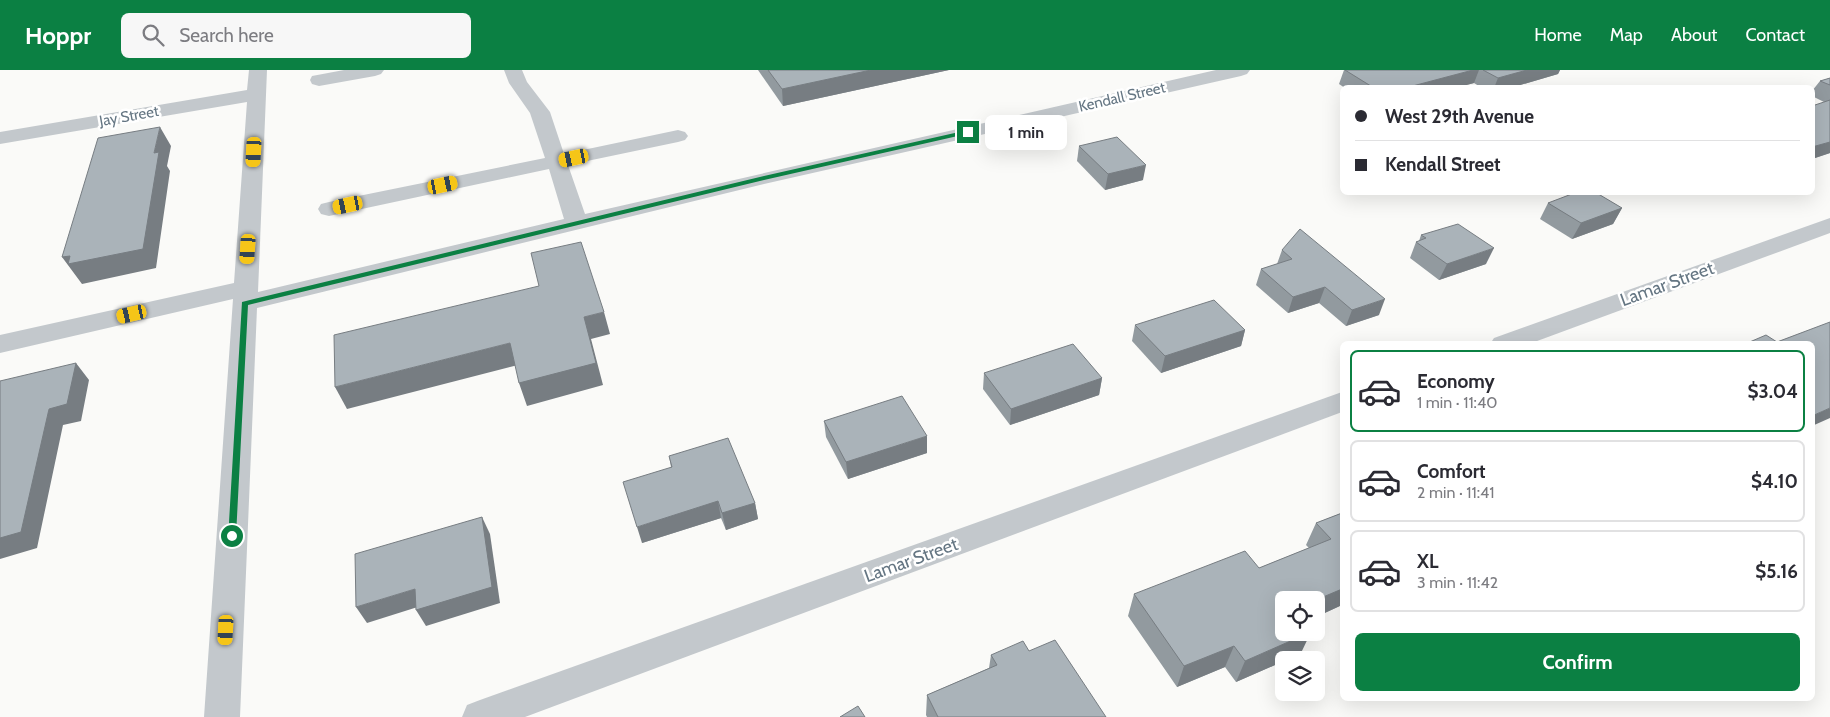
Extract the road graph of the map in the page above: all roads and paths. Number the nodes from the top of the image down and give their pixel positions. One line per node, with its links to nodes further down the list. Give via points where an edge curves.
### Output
1 (375, 70): 4 (street)
2 (513, 70): 8 (street, via 518,83 540,112)
3 (1241, 70): 10 (street, Kendall Street)
4 (318, 80)
5 (258, 82): 7 (street, Jay Street); 12 (street)
6 (678, 136): 8 (street)
7 (0, 138)
8 (556, 162): 9 (street); 10 (street)
9 (329, 209)
10 (577, 223): 12 (street, Kendall Street)
11 (1830, 224): 13 (street, Lamar Street)
12 (245, 295): 14 (street, Kendall Street); 16 (street)
13 (1511, 341)
14 (0, 344)
15 (1340, 403): 17 (street, Lamar Street)
16 (221, 717)
17 (480, 717)

